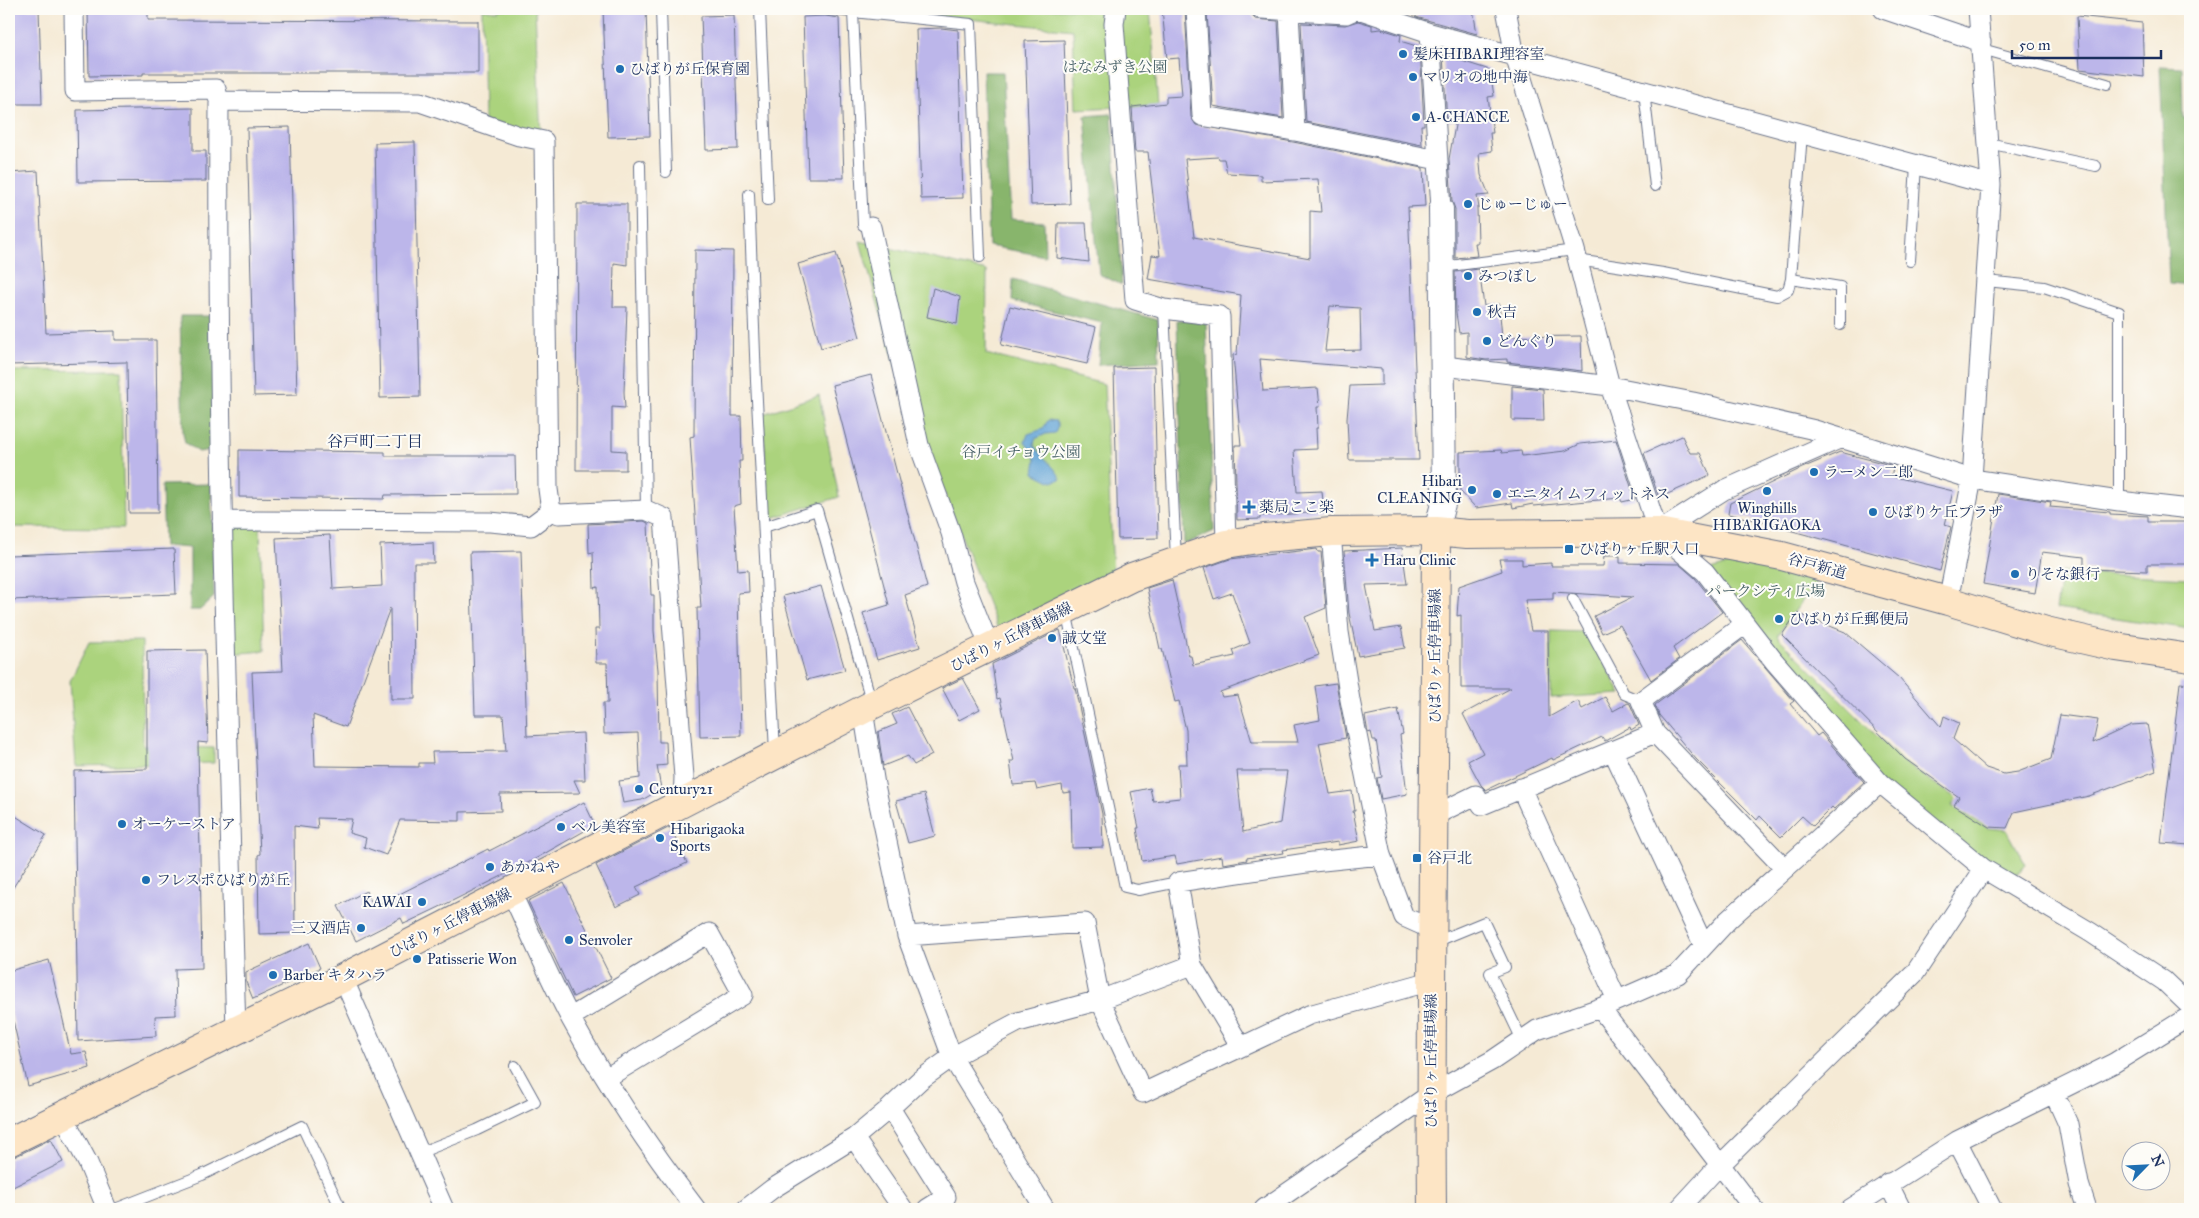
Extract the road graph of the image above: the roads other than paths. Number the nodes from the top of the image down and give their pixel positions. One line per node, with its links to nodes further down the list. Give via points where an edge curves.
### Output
1 (74, 9): 19 (street, via 75,91 216,89)
2 (660, 9): 27 (lane)
3 (760, 9): 31 (lane)
4 (823, 9): 13 (lane)
5 (1116, 9): 40 (street, via 1114,24 1135,300)
6 (1196, 9): 20 (street, via 1202,116)
7 (1261, 9): 12 (street)
8 (1357, 9): 12 (street, via 1346,14); 14 (street)
9 (1506, 9): 16 (street)
10 (1883, 9): 15 (street)
11 (1978, 9): 15 (street)
12 (1289, 11): 20 (street)
13 (853, 12): 33 (lane); 35 (lane, via 972,24)
14 (1430, 34): 16 (street); 23 (street)
15 (1982, 46): 17 (lane); 22 (street)
16 (1515, 56): 18 (street); 34 (street)
17 (2107, 84)
18 (1644, 91): 21 (street); 29 (lane)
19 (218, 101): 49 (street, via 420,102 519,136 544,141 548,489); 50 (street)
20 (1295, 131): 23 (street)
21 (1802, 134): 25 (street); 38 (lane)
22 (1988, 143): 26 (lane); 28 (street)
23 (1438, 160): 32 (street)
24 (640, 165): 48 (lane)
25 (1916, 165): 28 (street); 36 (lane)
26 (2096, 166)
27 (666, 172)
28 (1991, 185): 39 (street)
29 (1655, 186)
30 (749, 194): 51 (lane)
31 (768, 200)
32 (1442, 208): 37 (street)
33 (867, 226): 61 (street, via 919,446 951,533 964,582)
34 (1576, 255): 37 (lane); 38 (lane, via 1777,296 1788,290); 43 (street)
35 (980, 257)
36 (1910, 261)
37 (1441, 268): 42 (street)
38 (1791, 279): 41 (lane, via 1840,287)
39 (1986, 281): 45 (street); 46 (lane, via 2044,287 2119,312)
40 (1164, 309): 55 (street, via 1220,316); 56 (lane)
41 (1840, 326)
42 (1444, 366): 43 (street); 52 (street, via 1444,500)
43 (1610, 386): 44 (street, via 1815,430); 54 (street)
44 (1839, 439): 45 (street); 54 (street, via 1724,490)
45 (1972, 479): 46 (street); 58 (street)
46 (2119, 501): 47 (street)
47 (2190, 509)
48 (646, 510): 49 (street, via 560,514); 70 (street, via 664,518 666,531 684,777)
49 (551, 511): 50 (street, via 530,526 490,522)
50 (222, 521): 89 (street)
51 (764, 527): 64 (lane, via 817,510); 67 (lane)
52 (1436, 531): 53 (main road, ひばりヶ丘停車場線); 54 (main road, 谷戸新道, via 1467,534); 71 (main road, ひばりヶ丘停車場線)
53 (1331, 532): 55 (main road, ひばりヶ丘停車場線); 72 (street, via 1339,632)
54 (1658, 532): 58 (main road, 谷戸新道, via 1782,556); 60 (street, via 1705,572)
55 (1226, 544): 56 (main road, ひばりヶ丘停車場線)
56 (1176, 560): 59 (main road, ひばりヶ丘停車場線)
57 (1573, 599): 63 (lane, via 1624,694)
58 (1948, 600): 62 (main road, 谷戸新道, via 2046,631 2116,647)
59 (1066, 609): 61 (main road, ひばりヶ丘停車場線); 75 (lane, via 1125,887 1138,890)
60 (1745, 624): 63 (street); 68 (street)
61 (990, 648): 64 (main road, ひばりヶ丘停車場線)
62 (2190, 658)
63 (1641, 701): 65 (street)
64 (868, 707): 67 (main road, ひばりヶ丘停車場線); 77 (street, via 874,785)
65 (1655, 733): 66 (street); 73 (street)
66 (1613, 750): 69 (street); 79 (street)
67 (775, 756): 70 (main road, ひばりヶ丘停車場線)
68 (1880, 783): 73 (street); 74 (street)
69 (1521, 788): 71 (street, via 1482,805 1476,795); 84 (street)
70 (683, 803): 76 (main road, ひばりヶ丘停車場線)
71 (1434, 815): 78 (main road, ひばりヶ丘停車場線)
72 (1381, 855): 75 (street); 78 (street, via 1404,917)
73 (1785, 869): 79 (street)
74 (1984, 870): 85 (street, via 2090,932 2164,981); 103 (street, via 1915,973)
75 (1178, 882): 80 (street)
76 (511, 892): 81 (main road, ひばりヶ丘停車場線); 88 (street)
77 (907, 936): 83 (street, via 1085,923); 92 (street)
78 (1433, 937): 82 (main road, ひばりヶ丘停車場線); 90 (lane, via 1484,922 1505,967 1490,974)
79 (1704, 946): 84 (street, via 1678,974)
80 (1192, 965): 83 (street); 91 (street)
81 (342, 978): 89 (main road, ひばりヶ丘停車場線); 102 (street)
82 (1431, 982): 91 (street, via 1309,1015); 96 (main road, ひばりヶ丘停車場線)
83 (1100, 1000): 91 (street, via 1143,1093); 92 (street, via 1018,1022)
84 (1617, 1000): 86 (street)
85 (2190, 1006)
86 (1600, 1008): 90 (street, via 1537,1030); 103 (street)
87 (2190, 1016): 95 (street, via 2114,1063)
88 (571, 1017): 94 (street); 94 (street, via 709,933 743,995)
89 (236, 1031): 98 (main road, ひばりヶ丘停車場線)
90 (1522, 1040): 96 (street)
91 (1241, 1047)
92 (952, 1057): 97 (street, via 920,1080); 113 (street)
93 (515, 1066): 102 (lane, via 535,1102)
94 (606, 1078): 109 (street)
95 (2054, 1093): 100 (street); 121 (street, via 2068,1124)
96 (1431, 1094): 114 (street); 115 (main road, ひばりヶ丘停車場線)
97 (890, 1108): 99 (street); 112 (street, via 946,1198)
98 (63, 1116): 101 (main road, ひばりヶ丘停車場線); 105 (street)
99 (854, 1138): 110 (street); 111 (street)
100 (1957, 1141): 104 (street); 120 (street)
101 (9, 1142)
102 (419, 1153): 108 (street)
103 (1721, 1164): 116 (street); 117 (street)
104 (1888, 1184): 118 (street); 119 (street)
105 (107, 1209)
106 (115, 1209): 107 (lane, via 202,1175 302,1126)
107 (341, 1209)
108 (444, 1209)
109 (696, 1209)
110 (746, 1209)
111 (903, 1209)
112 (927, 1209)
113 (1045, 1209)
114 (1264, 1209)
115 (1432, 1209)
116 (1679, 1209)
117 (1754, 1209)
118 (1850, 1209)
119 (1901, 1209)
120 (1992, 1209)
121 (2087, 1209)

